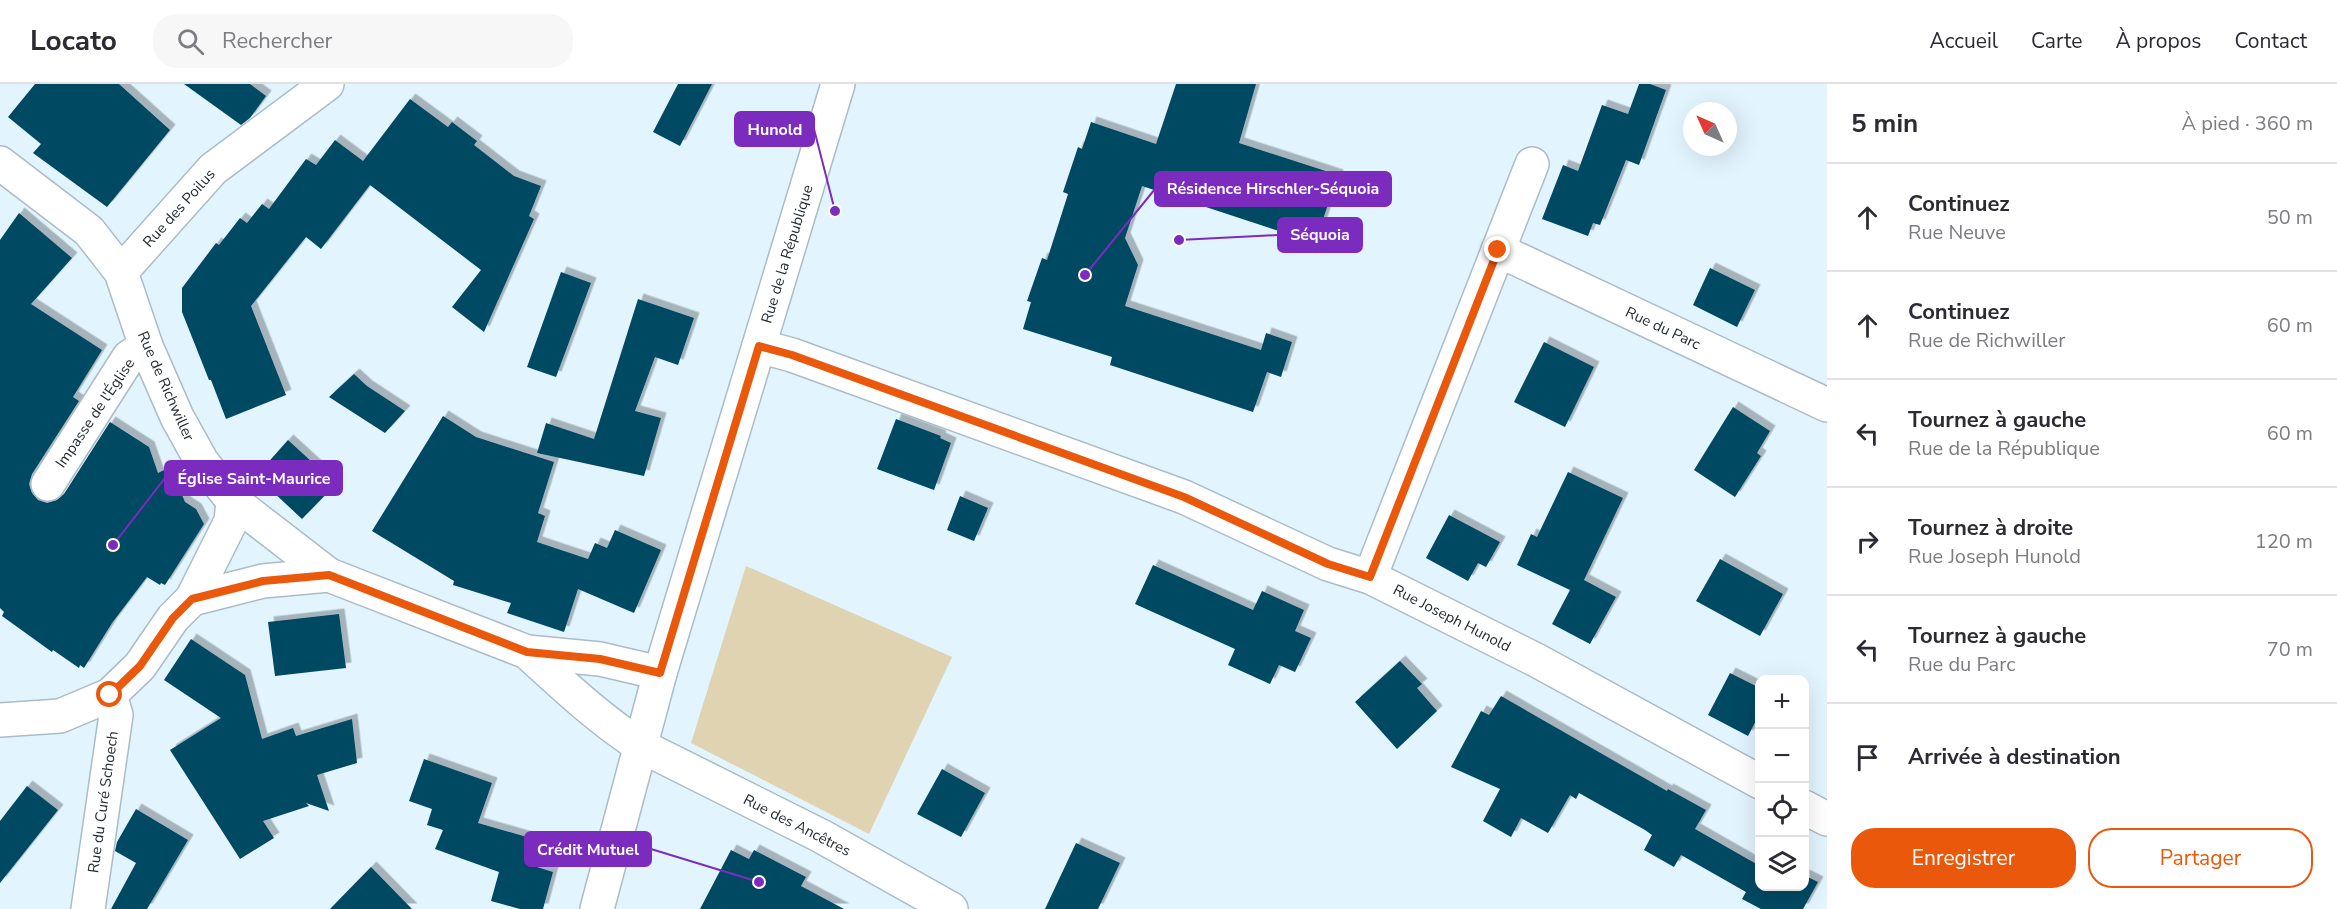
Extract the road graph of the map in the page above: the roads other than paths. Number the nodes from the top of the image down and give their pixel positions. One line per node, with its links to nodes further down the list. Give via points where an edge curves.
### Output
1 (327, 84): 6 (street, Rue des Poilus, via 213,169)
2 (838, 84): 8 (street, Rue de la République)
3 (0, 163): 6 (street, Rue de Richwiller, via 89,231)
4 (1532, 164): 5 (street)
5 (1498, 250): 9 (street, Rue du Parc); 13 (street)
6 (121, 272): 7 (street, Rue de Richwiller)
7 (146, 346): 10 (street, Impasse de l'Église, via 129,357); 11 (street, Rue de Richwiller, via 202,462)
8 (759, 346): 13 (street, Rue Joseph Hunold, via 1184,497 1328,564); 16 (street, Rue de la République)
9 (1827, 405)
10 (48, 484)
11 (233, 501): 12 (street, Rue de Richwiller); 14 (street, via 231,521)
12 (329, 575): 14 (street, via 263,581); 15 (street, Rue de Richwiller)
13 (1370, 577): 20 (street, Rue Joseph Hunold, via 1536,660)
14 (192, 599): 17 (street, via 173,618 140,666)
15 (527, 652): 16 (street, Rue de Richwiller, via 600,659); 19 (street, Rue de Richwiller, via 585,705)
16 (660, 673): 19 (street, Rue de la République)
17 (110, 695): 18 (street, via 60,716); 23 (street, Rue du Curé Schoech, via 116,715)
18 (0, 720)
19 (641, 746): 24 (street, Rue de la République); 25 (street, Rue des Ancêtres, via 821,836)
20 (1755, 779)
21 (1809, 810): 22 (street)
22 (1827, 819)
23 (88, 909)
24 (597, 909)
25 (951, 909)

